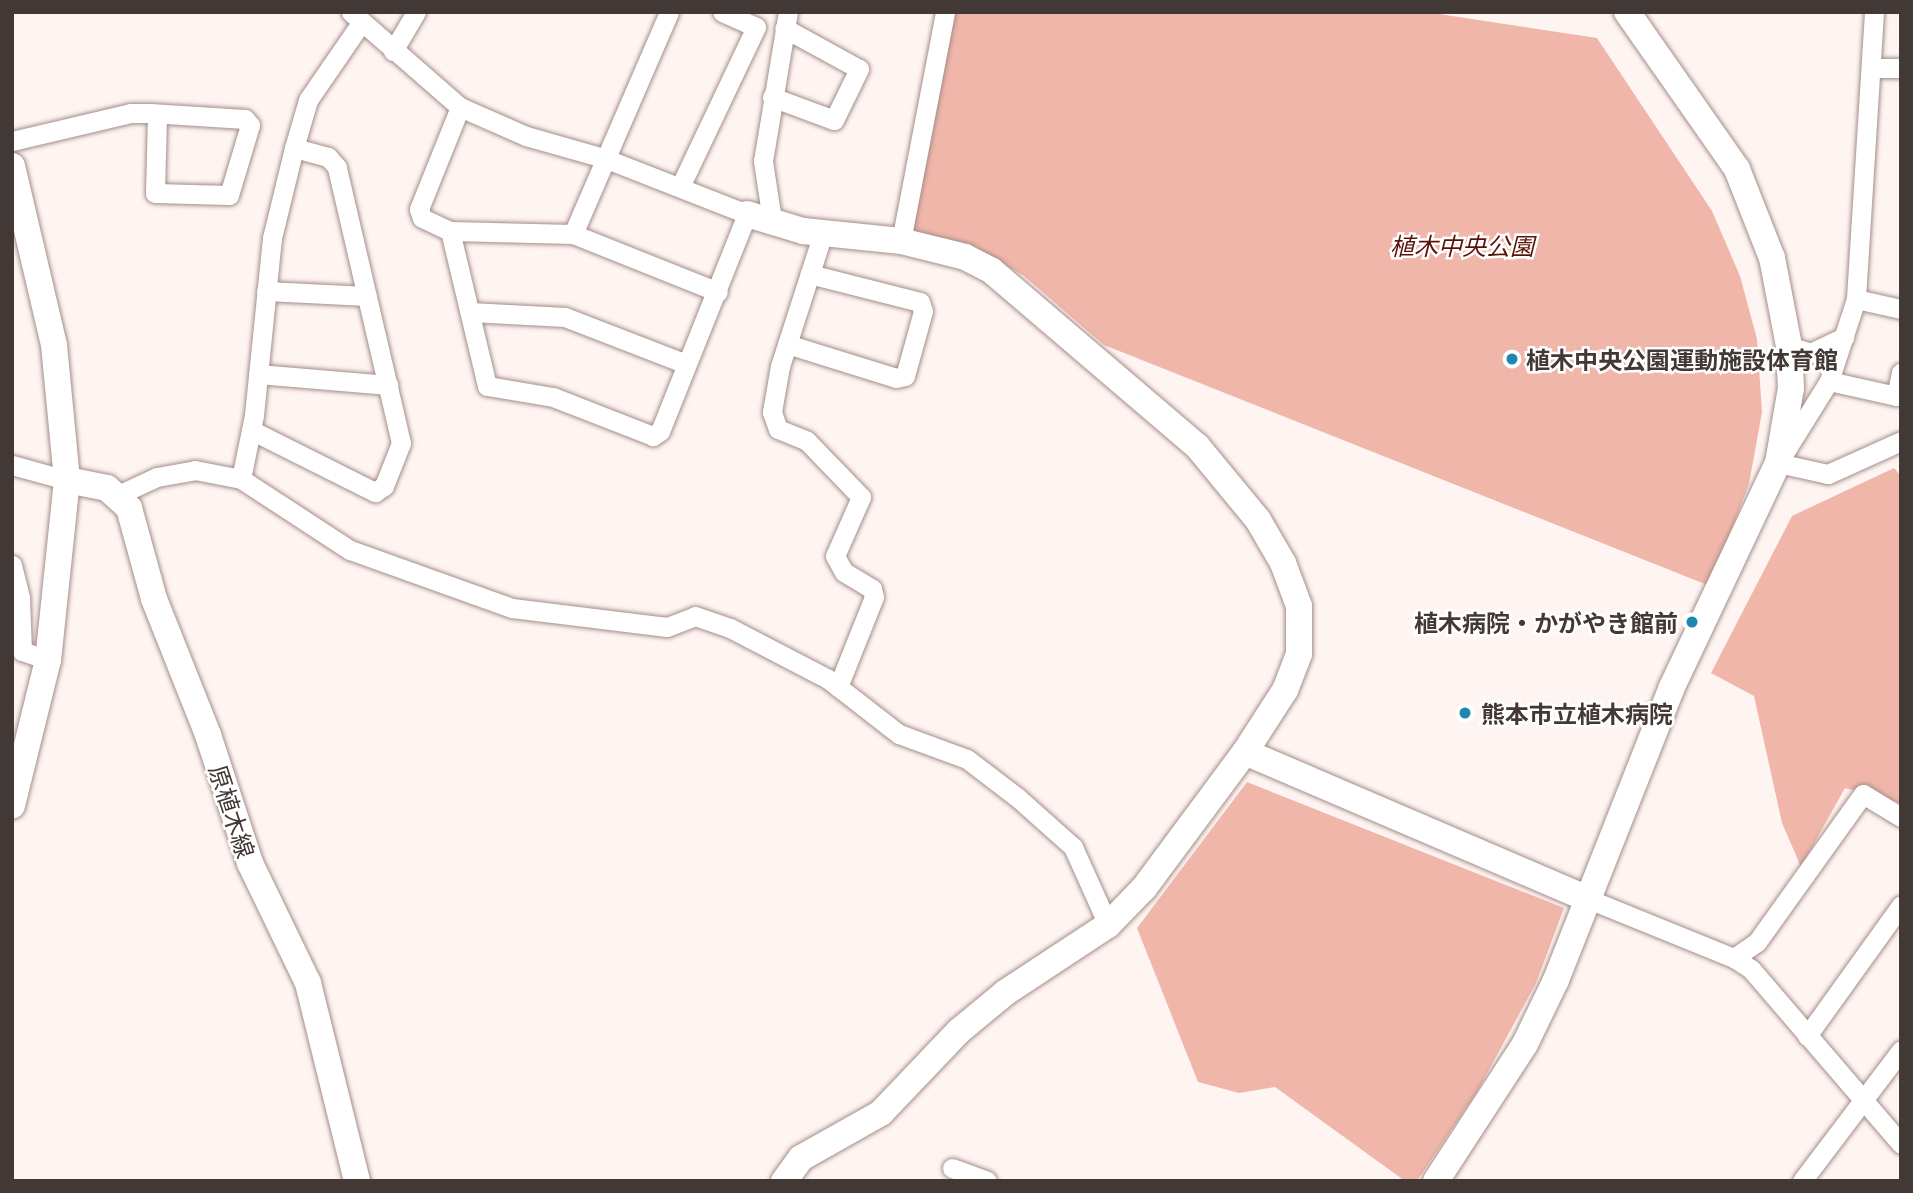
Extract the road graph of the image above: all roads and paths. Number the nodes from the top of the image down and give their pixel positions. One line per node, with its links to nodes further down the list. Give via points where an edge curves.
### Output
1 (416, 12): 10 (street)
2 (668, 12): 18 (street)
3 (722, 12): 9 (street)
4 (945, 12): 25 (street)
5 (1627, 12): 35 (street, via 1737,169 1772,258)
6 (1874, 12): 11 (street)
7 (356, 18): 10 (street); 17 (street, via 308,100)
8 (785, 26): 9 (street); 13 (street); 13 (street, via 859,69 834,120)
9 (756, 27): 20 (street)
10 (393, 51): 14 (street)
11 (1872, 68): 12 (street); 30 (street)
12 (1901, 68)
13 (772, 97): 21 (street)
14 (460, 107): 18 (street, via 526,135); 22 (street, via 418,213)
15 (157, 114): 15 (street, via 248,121 229,195 155,193); 16 (street, via 130,113)
16 (12, 141)
17 (294, 148): 27 (street, via 271,238); 29 (street, via 328,157 337,167)
18 (604, 158): 20 (street); 24 (street)
19 (12, 166): 46 (street, via 54,345)
20 (680, 187): 21 (street)
21 (759, 217): 23 (street); 28 (street)
22 (450, 231): 24 (street); 32 (street)
23 (823, 233): 25 (street); 26 (street)
24 (573, 234): 28 (street)
25 (901, 241): 51 (street, via 965,257 992,271 1197,446 1258,520 1283,563 1299,606 1299,654 1284,690)
26 (809, 274): 34 (street); 34 (street, via 920,302 923,312 905,376 896,378)
27 (266, 290): 29 (street); 38 (street)
28 (718, 292): 36 (street)
29 (368, 296): 40 (street)
30 (1856, 299): 31 (street); 33 (street)
31 (1901, 309)
32 (470, 312): 36 (street, via 565,317); 36 (street, via 484,381 491,389 553,397 648,435 660,432)
33 (1845, 337): 35 (street, via 1810,353); 39 (street)
34 (787, 344): 50 (street, via 777,379 774,425 807,442 861,497 835,556 844,572 872,589 874,597)
35 (1789, 346): 43 (street, via 1791,388)
36 (686, 364)
37 (1901, 373): 39 (street, via 1896,396)
38 (258, 374): 40 (street); 41 (street)
39 (1829, 380): 43 (street)
40 (388, 386): 41 (street, via 401,443 380,490 369,490)
41 (251, 430): 45 (street)
42 (1901, 442): 43 (street, via 1828,474)
43 (1778, 463): 54 (street, via 1671,689)
44 (12, 465): 46 (street)
45 (241, 479): 47 (street, via 195,470 157,477); 50 (street, via 350,550 512,608 667,627 695,616 730,628)
46 (67, 480): 47 (street, via 107,488); 49 (street)
47 (118, 495): 63 (street, 原植木線, via 129,508 154,599 208,735 250,863 308,983)
48 (12, 565): 49 (street, via 20,597 22,651)
49 (48, 660): 52 (street)
50 (838, 687): 56 (street, via 899,734 967,760 1064,838 1073,847)
51 (1245, 752): 54 (street); 56 (street, via 1144,888)
52 (14, 794)
53 (1901, 817): 57 (street, via 1863,794 1757,942)
54 (1586, 898): 57 (street); 66 (street, via 1556,980 1525,1044)
55 (1901, 905): 58 (street)
56 (1108, 925): 64 (street, via 1005,993 959,1031 881,1113 801,1158)
57 (1734, 958): 58 (street, via 1751,969)
58 (1807, 1036): 60 (street)
59 (1901, 1050): 60 (street)
60 (1863, 1102): 61 (street); 67 (street)
61 (1901, 1144)
62 (953, 1168): 65 (street)
63 (357, 1181)
64 (784, 1181)
65 (986, 1181)
66 (1436, 1181)
67 (1802, 1181)

